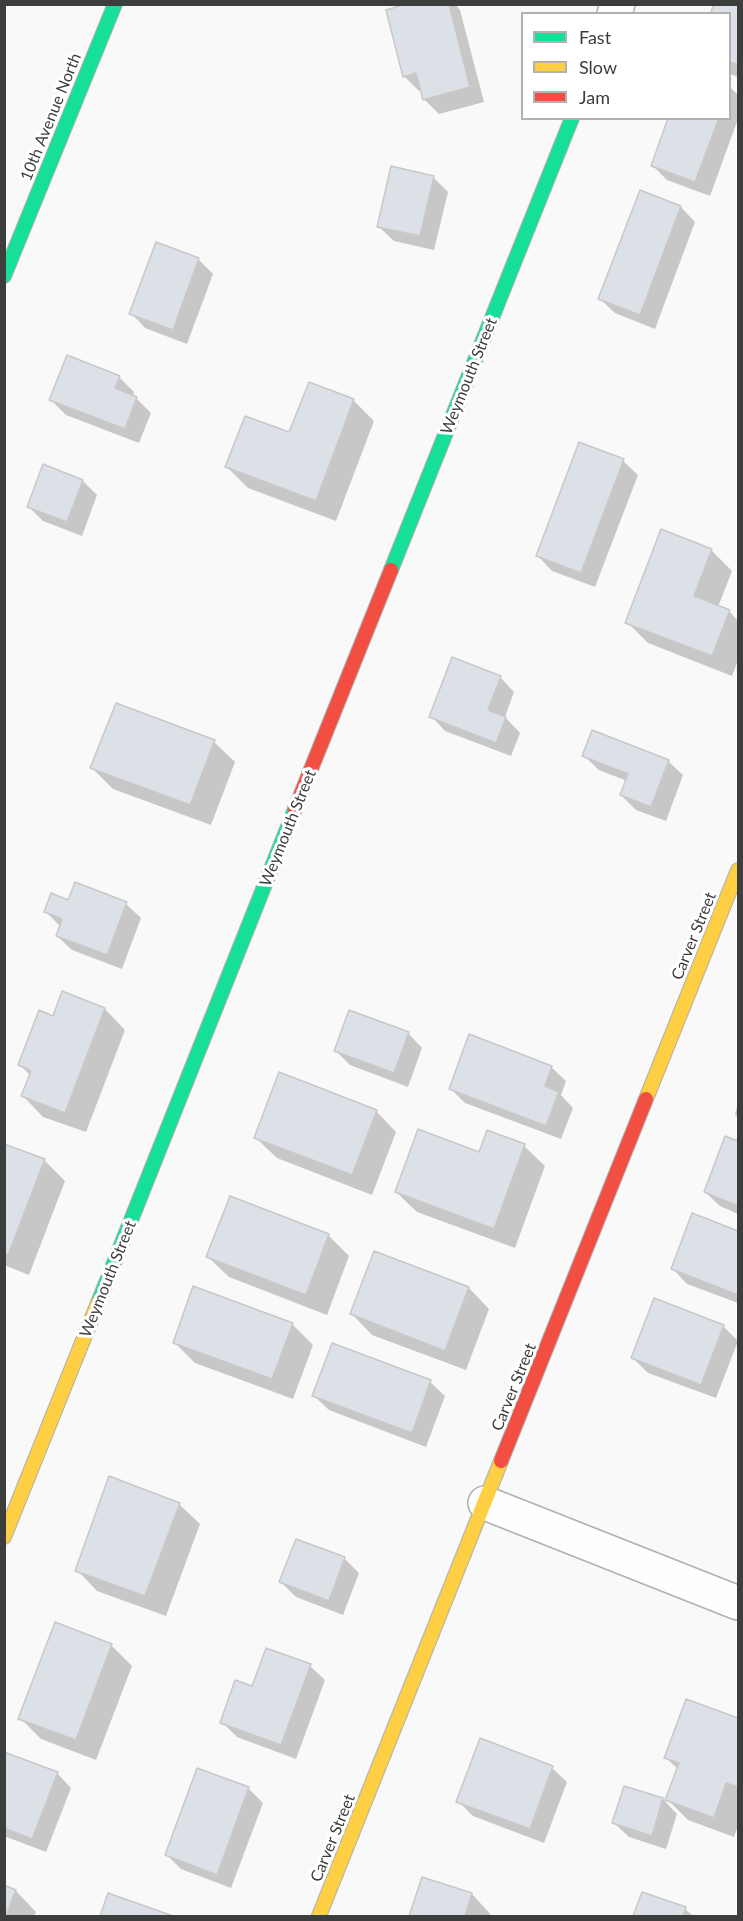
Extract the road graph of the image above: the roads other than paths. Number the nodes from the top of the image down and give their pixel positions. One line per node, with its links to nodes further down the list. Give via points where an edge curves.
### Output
1 (115, 4): 3 (street, 10th Avenue North)
2 (571, 120): 6 (street, Weymouth Street)
3 (4, 276)
4 (738, 870): 5 (street, Carver Street)
5 (485, 1503): 7 (street); 8 (street, Carver Street)
6 (4, 1537)
7 (738, 1603)
8 (319, 1917)

